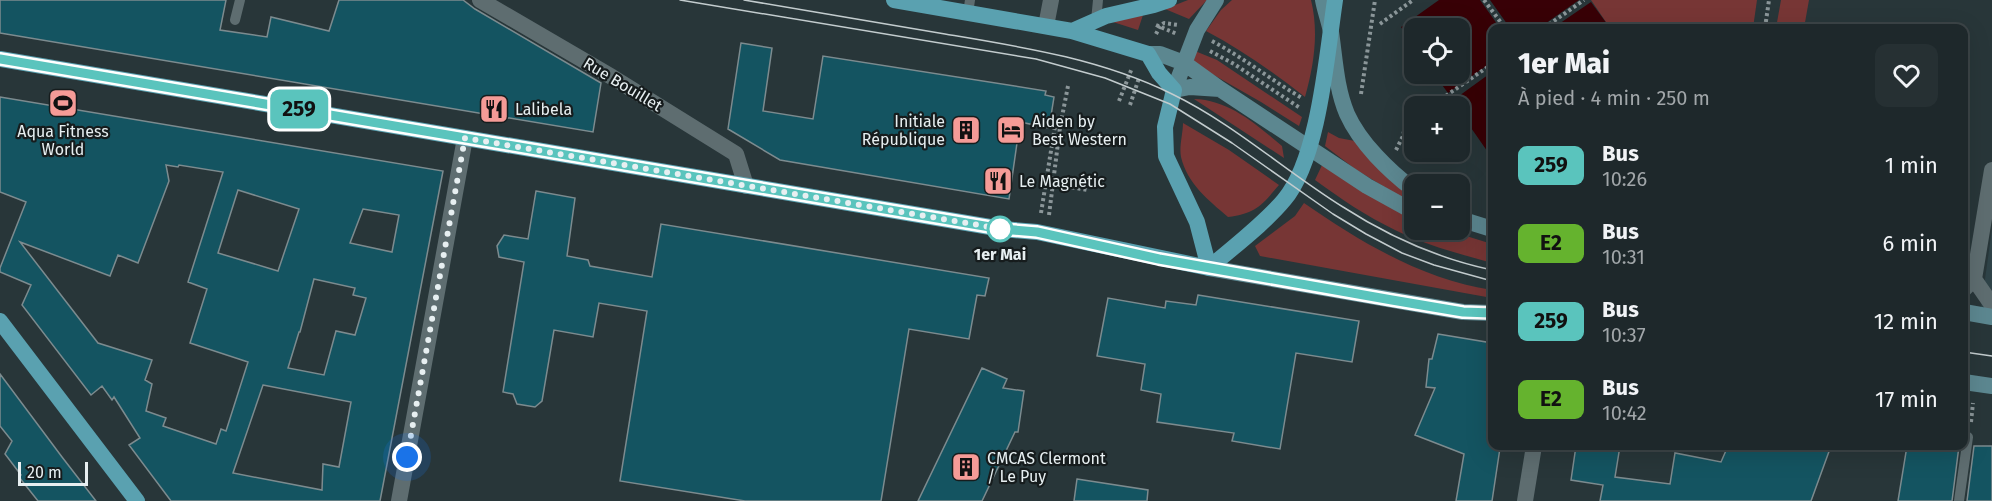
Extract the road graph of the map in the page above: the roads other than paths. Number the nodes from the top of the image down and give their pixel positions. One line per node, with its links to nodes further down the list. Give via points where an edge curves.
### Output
1 (240, 0): 11 (lane)
2 (480, 0): 25 (street, Rue Bouillet, via 736,154)
3 (894, 0): 10 (main road)
4 (1051, 0): 13 (street)
5 (1098, 0): 12 (lane)
6 (1168, 0): 12 (main road)
7 (1216, 0): 18 (main road, via 1197,30)
8 (1323, 0): 14 (main road)
9 (1335, 0): 14 (main road)
10 (969, 6): 13 (main road)
11 (235, 20)
12 (1096, 21): 15 (main road)
13 (1046, 26): 15 (main road)
14 (1330, 30): 22 (main road); 24 (main road, via 1347,114 1377,155)
15 (1072, 31): 16 (main road)
16 (1148, 54): 18 (main road); 20 (main road)
17 (0, 59): 21 (main road)
18 (1184, 63): 19 (main road); 20 (main road)
19 (1220, 89): 20 (main road); 22 (main road)
20 (1174, 90): 29 (main road, via 1165,127 1166,156 1197,222)
21 (465, 138): 25 (main road); 41 (street)
22 (1309, 147): 26 (main road); 29 (main road, via 1299,177 1285,200)
23 (1992, 170): 30 (street)
24 (1404, 181)
25 (746, 186): 29 (main road, via 1037,232)
26 (1404, 207)
27 (1470, 222): 28 (main road)
28 (1488, 228)
29 (1209, 268): 32 (main road, via 1463,312)
30 (1969, 284): 31 (street)
31 (1992, 305)
32 (1488, 313)
33 (1968, 313): 34 (main road)
34 (1992, 317)
35 (1, 326): 40 (main road)
36 (1969, 383): 37 (main road)
37 (1992, 386)
38 (1533, 450): 42 (street)
39 (1966, 450): 43 (lane)
40 (137, 501)
41 (399, 501)
42 (1525, 501)
43 (1959, 501)

